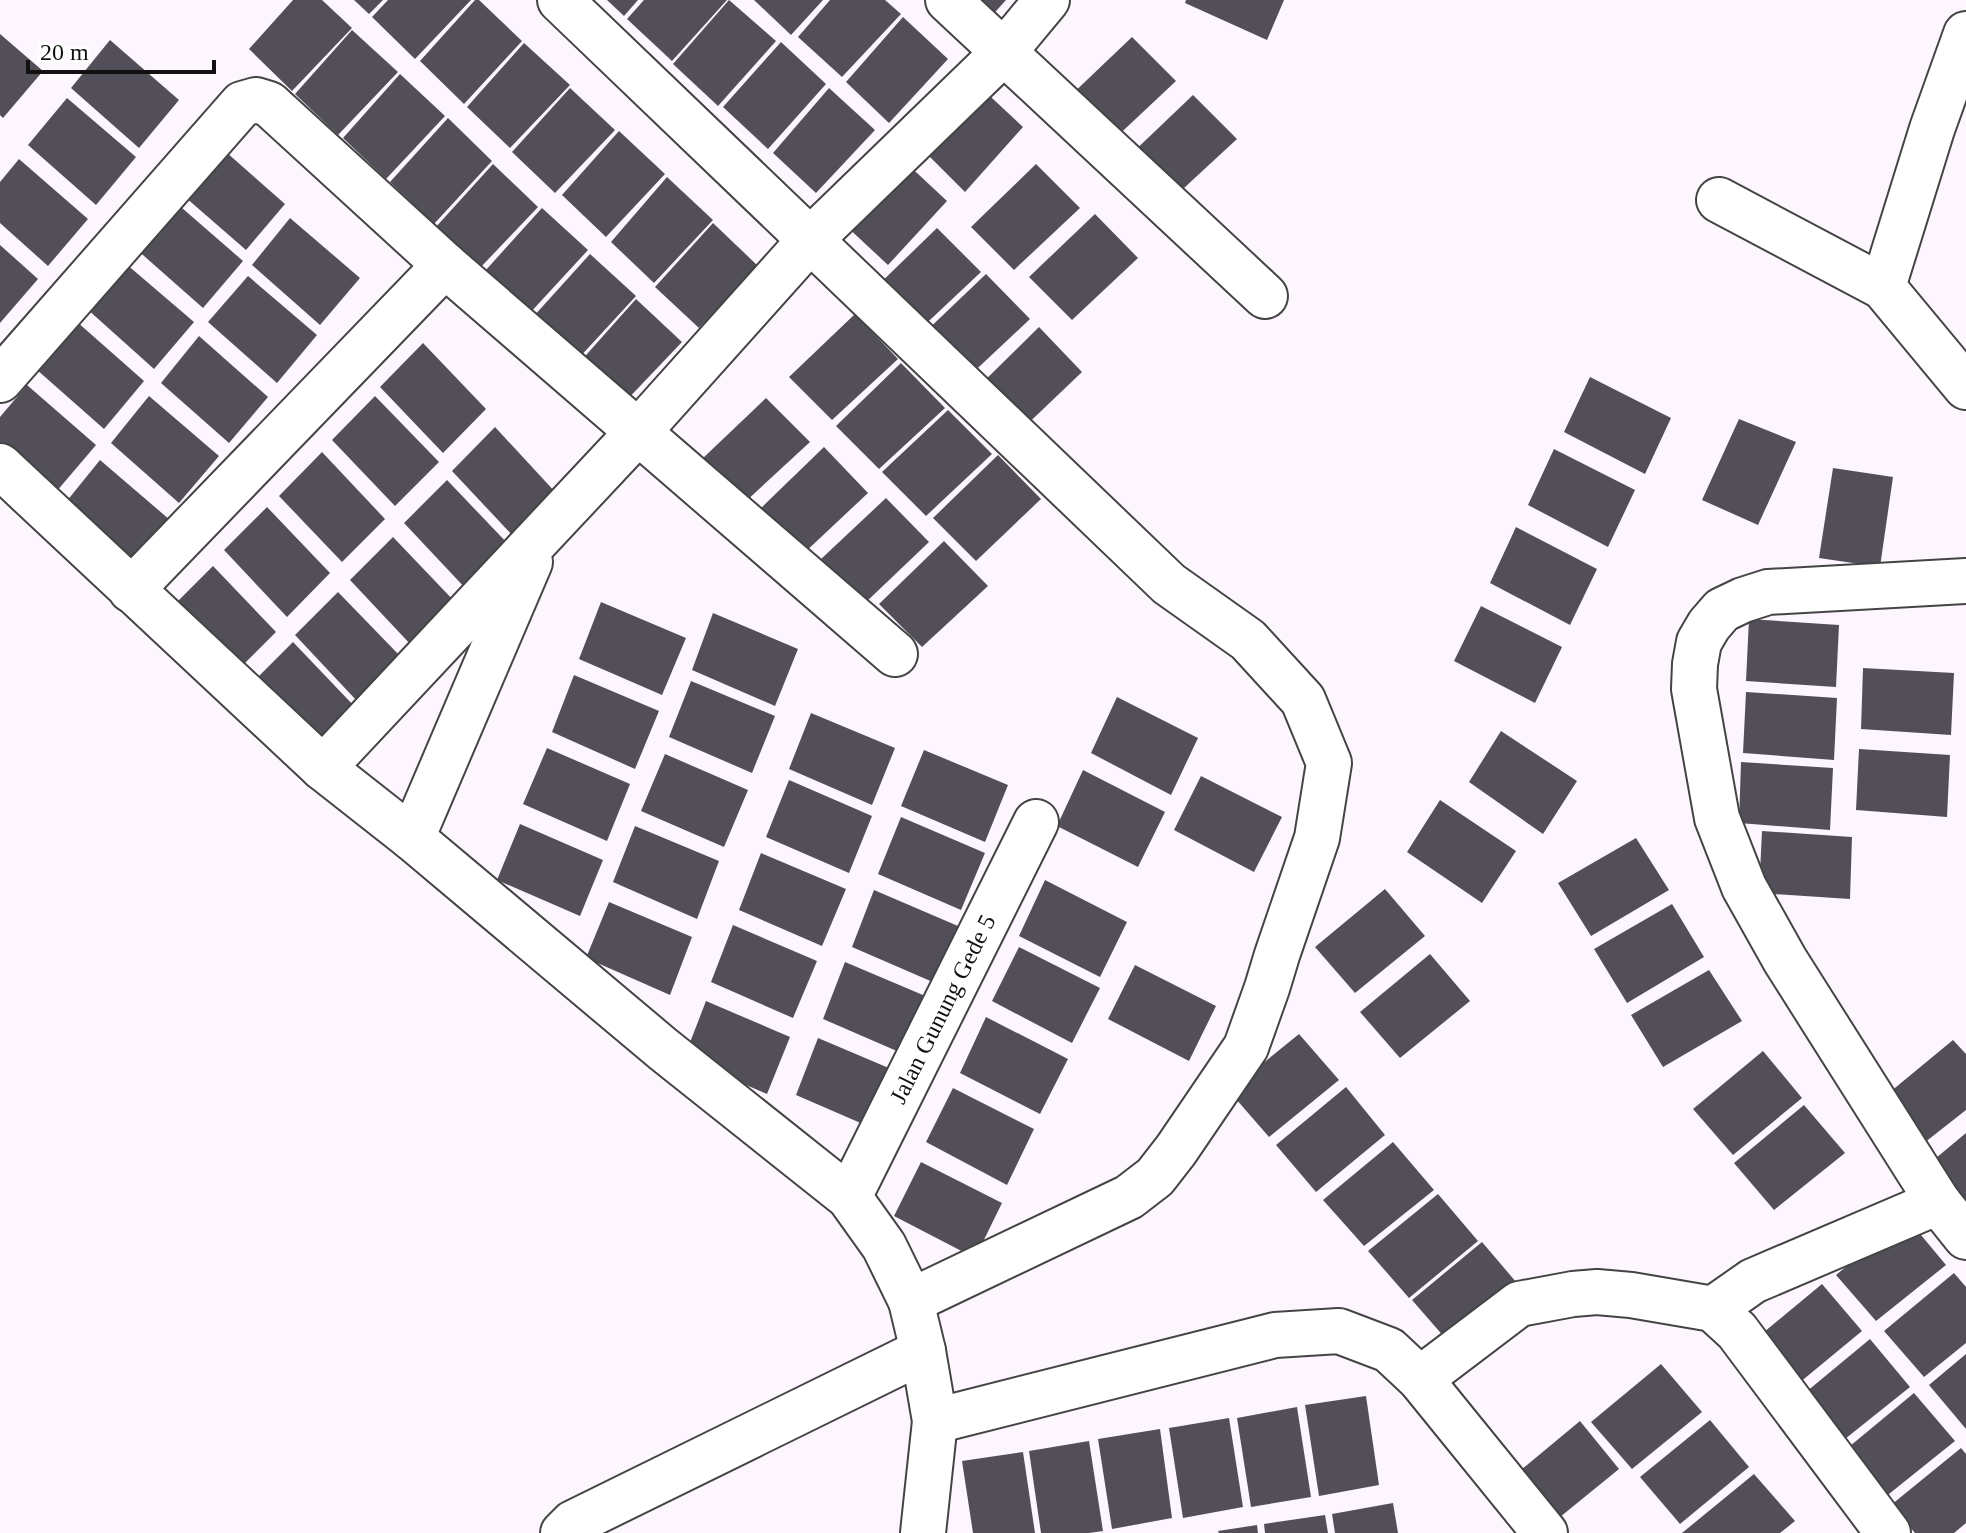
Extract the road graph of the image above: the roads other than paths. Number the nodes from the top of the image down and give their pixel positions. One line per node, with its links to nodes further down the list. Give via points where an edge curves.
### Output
1 (560, 0): 8 (street)
2 (948, 0): 5 (street)
3 (1047, 0): 5 (street)
4 (1966, 34): 6 (street)
5 (1003, 53): 8 (street); 11 (street)
6 (1949, 132): 10 (street)
7 (1719, 200): 10 (street)
8 (811, 239): 14 (street); 26 (street, via 1169,584 1248,640 1303,700 1329,763 1317,838 1246,1047 1176,1150 1155,1177 1129,1197)
9 (445, 265): 12 (street, via 269,104 256,100 242,104); 14 (street); 18 (street)
10 (1883, 287): 13 (street)
11 (1265, 296)
12 (0, 380)
13 (1966, 387)
14 (639, 431): 16 (street); 19 (street)
15 (0, 466): 18 (street)
16 (542, 534): 20 (street); 22 (street)
17 (1966, 581): 24 (street, via 1768,592 1722,610 1699,642 1695,664 1694,689 1717,818 1744,887)
18 (131, 590): 20 (street)
19 (895, 654)
20 (323, 768): 22 (street)
21 (1036, 822): 23 (street, Jalan Gunung Gede 5)
22 (412, 838): 23 (street)
23 (849, 1197): 26 (street, via 884,1246)
24 (1938, 1202): 25 (street); 27 (street, via 1753,1281)
25 (1966, 1237)
26 (911, 1301): 28 (street)
27 (1713, 1309): 29 (street, via 1597,1292 1519,1304); 34 (street, via 1737,1331)
28 (923, 1351): 30 (street); 31 (street, via 573,1523)
29 (1420, 1379): 30 (street, via 1389,1350 1339,1331 1275,1335); 33 (street)
30 (935, 1421): 32 (street)
31 (563, 1533)
32 (923, 1533)
33 (1545, 1533)
34 (1888, 1533)

